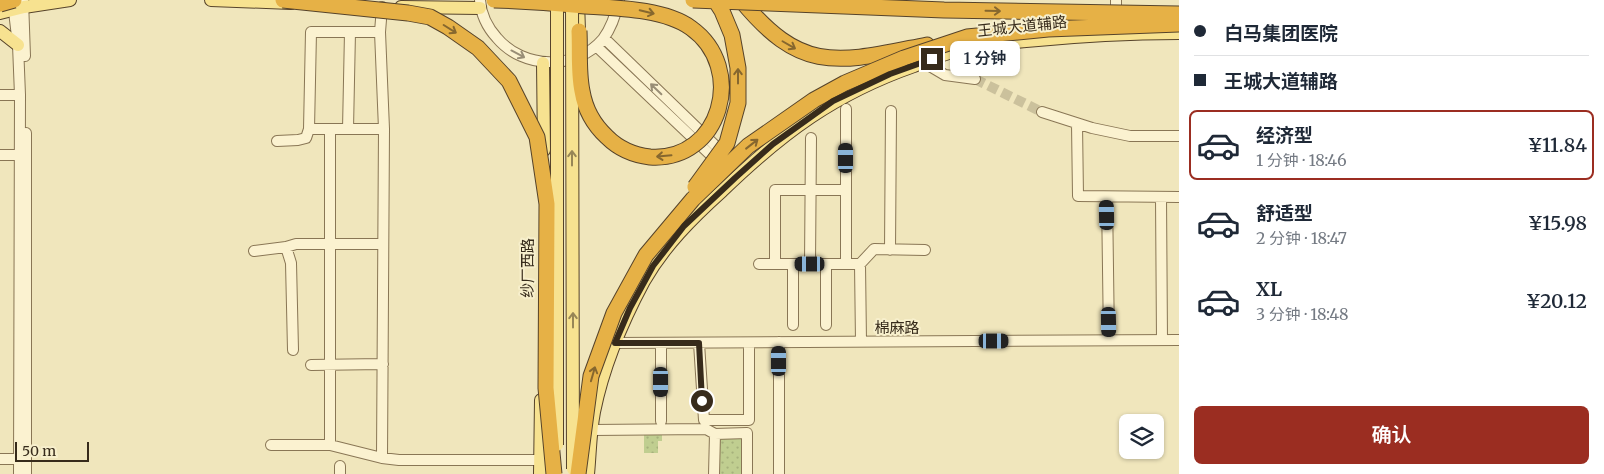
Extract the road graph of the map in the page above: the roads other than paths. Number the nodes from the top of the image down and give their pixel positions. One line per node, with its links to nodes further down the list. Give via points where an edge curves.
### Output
1 (70, 0): 14 (main road)
2 (211, 0): 16 (main road)
3 (283, 0): 96 (highway, one-way to 96, bridge, via 430,18 478,48 509,81 537,137 547,204 546,388)
4 (494, 0): 21 (highway, one-way to 21, bridge, via 636,10 691,28 715,55 721,72 722,99 714,121 700,139 680,153 669,156 631,153 613,144 596,126 587,108 582,90)
5 (550, 0): 48 (main road, bridge)
6 (557, 0): 48 (main road, bridge)
7 (572, 0): 97 (main road, one-way to 7, bridge)
8 (578, 0): 21 (main road)
9 (619, 0): 26 (street, via 616,17)
10 (693, 0): 18 (highway, one-way to 18, bridge, via 944,10)
11 (714, 0): 61 (highway, one-way to 11, bridge, via 727,142 738,103 738,68 732,35)
12 (741, 0): 27 (highway, one-way to 27, bridge, via 758,21 787,45 821,58 841,60)
13 (1116, 0): 25 (street)
14 (15, 3): 17 (main road); 28 (street); 94 (street, via 26,95)
15 (480, 4): 16 (main road); 31 (street, one-way to 31, via 489,29 503,46 522,57)
16 (382, 7): 23 (street)
17 (0, 13)
18 (1179, 14)
19 (1179, 25): 25 (street); 27 (highway, bridge, via 1048,29)
20 (0, 31): 28 (main road)
21 (579, 31)
22 (350, 32): 23 (street); 39 (street, via 311,32); 41 (street)
23 (380, 32): 42 (street)
24 (1179, 33): 25 (main road, 王城大道辅路)
25 (1116, 35): 30 (main road, 王城大道辅路, via 987,45)
26 (604, 38): 29 (street); 49 (street, one-way to 26)
27 (967, 38): 61 (highway, one-way to 27, bridge, via 693,199 748,146 814,100 904,58)
28 (18, 45): 34 (street)
29 (596, 46): 31 (street, via 562,62); 49 (street)
30 (923, 62): 32 (street, via 945,75); 49 (main road, 王城大道辅路, via 833,101 773,144)
31 (544, 63): 92 (main road, 纱厂西路)
32 (975, 80)
33 (0, 95): 34 (street)
34 (20, 95): 47 (street)
35 (846, 109): 51 (street)
36 (891, 111): 58 (street)
37 (1042, 112): 38 (street)
38 (1077, 124): 43 (street, via 1130,136); 52 (street, via 1078,196)
39 (309, 130): 40 (street); 45 (street, via 306,138)
40 (330, 130): 41 (street); 55 (street)
41 (348, 130): 42 (street)
42 (384, 130): 56 (street)
43 (1179, 136)
44 (811, 138): 50 (street)
45 (277, 141)
46 (0, 155): 47 (street)
47 (19, 155): 91 (street)
48 (557, 165): 96 (main road, bridge)
49 (738, 175): 76 (main road, via 684,226 653,266)
50 (810, 190): 51 (street); 63 (street, via 775,190); 65 (street)
51 (846, 190): 67 (street)
52 (1107, 197): 53 (street); 71 (street)
53 (1161, 197): 54 (street); 72 (street)
54 (1179, 197)
55 (330, 244): 56 (street); 57 (street); 83 (street)
56 (383, 244): 81 (street)
57 (286, 247): 60 (street); 80 (street, via 292,263)
58 (890, 250): 59 (street); 68 (street, via 874,249)
59 (925, 250)
60 (254, 251)
61 (646, 255): 98 (highway, one-way to 61, bridge, via 591,376 614,313)
62 (759, 264): 63 (street)
63 (775, 264): 64 (street)
64 (793, 264): 65 (street); 69 (street)
65 (810, 264): 66 (street)
66 (826, 264): 67 (street); 70 (street)
67 (846, 264): 68 (street)
68 (860, 264): 75 (street)
69 (794, 325)
70 (826, 325)
71 (1109, 340): 72 (street, 棉麻路); 75 (street, 棉麻路)
72 (1162, 340): 73 (street, 棉麻路)
73 (1179, 340)
74 (779, 342): 75 (street, 棉麻路); 79 (street, 棉麻路); 102 (street)
75 (861, 342)
76 (615, 343): 77 (street, 棉麻路); 85 (main road, via 594,412)
77 (662, 343): 78 (street, 棉麻路); 84 (street)
78 (699, 343): 79 (street, 棉麻路); 79 (street, via 704,420 750,420)
79 (749, 343)
80 (294, 350)
81 (382, 364): 83 (street); 89 (street)
82 (311, 365): 83 (street)
83 (330, 365): 88 (street)
84 (661, 421)
85 (592, 430): 86 (street, via 706,429); 99 (main road)
86 (715, 434): 100 (street); 101 (street, via 747,433)
87 (271, 444): 88 (street)
88 (330, 444): 89 (street)
89 (382, 458): 92 (street)
90 (0, 459): 91 (street)
91 (18, 459): 93 (street)
92 (540, 460): 95 (main road, 纱厂西路)
93 (19, 474)
94 (26, 474)
95 (540, 474)
96 (556, 474)
97 (573, 474)
98 (578, 474)
99 (588, 474)
100 (714, 474)
101 (747, 474)
102 (778, 474)

